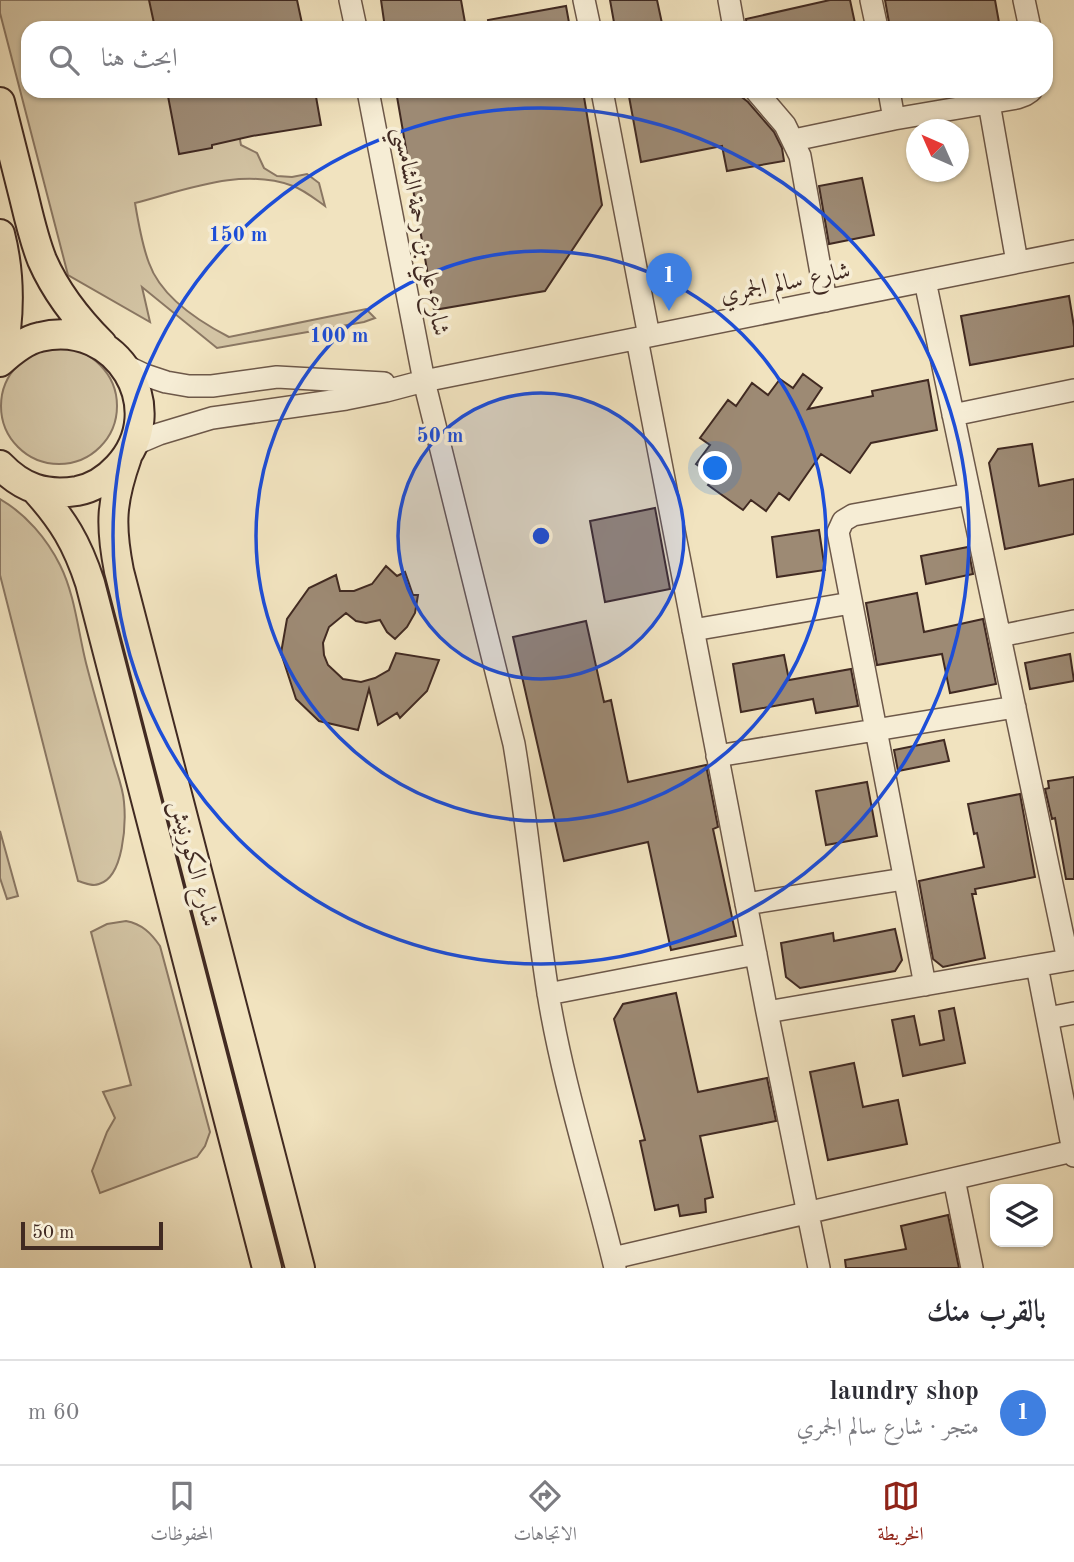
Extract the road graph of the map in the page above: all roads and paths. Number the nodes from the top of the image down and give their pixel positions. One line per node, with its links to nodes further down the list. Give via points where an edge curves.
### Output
1 (350, 0): 6 (street)
2 (584, 0): 7 (street)
3 (729, 0): 8 (street)
4 (871, 0): 9 (street)
5 (1024, 0): 10 (street)
6 (354, 21)
7 (588, 21)
8 (733, 21)
9 (876, 21)
10 (1028, 21)
11 (369, 98): 28 (street, شارع علي بن رحمة الشامسي)
12 (603, 98): 25 (street)
13 (762, 98): 19 (street)
14 (890, 98): 18 (street)
15 (1017, 98): 17 (street)
16 (0, 102): 26 (main road, via 41,258 69,307)
17 (989, 103): 18 (street); 22 (street)
18 (894, 119): 19 (street)
19 (794, 140): 24 (street)
20 (0, 234): 27 (main road, via 9,288)
21 (1074, 251): 22 (street, شارع سالم الجمري)
22 (1017, 262): 23 (street, شارع سالم الجمري)
23 (925, 281): 24 (street, شارع سالم الجمري); 30 (street)
24 (826, 301): 25 (street, شارع سالم الجمري)
25 (643, 337): 28 (street, شارع سالم الجمري); 37 (street)
26 (115, 357): 27 (main road, via 86,338 63,334 18,346); 28 (street, شارع سالم الجمري, via 145,375 189,386 277,377); 31 (main road, شارع الكورنيش, via 134,383 139,404 139,425)
27 (0, 362)
28 (424, 381): 31 (street, شارع سالم الجمري, via 346,400 212,418 159,434); 50 (street, شارع علي بن رحمة الشامسي, via 514,744)
29 (1074, 390): 30 (street)
30 (953, 415): 34 (street)
31 (130, 451): 33 (main road, via 109,476 86,489 61,494); 46 (main road, شارع الكورنيش, via 117,485 114,543)
32 (0, 465): 33 (main road)
33 (35, 489): 42 (main road, شارع الكورنيش, via 69,532 81,557)
34 (970, 494): 35 (street, via 853,515 843,521 838,538); 38 (street)
35 (851, 603): 37 (street); 40 (street)
36 (1074, 621): 38 (street)
37 (693, 630): 41 (street)
38 (1000, 636): 39 (street)
39 (1015, 707): 40 (street); 47 (street)
40 (875, 730): 41 (street); 43 (street)
41 (717, 756): 44 (street)
42 (152, 826): 46 (main road, via 164,826 173,833 198,916); 54 (main road, شارع الكورنيش)
43 (904, 879): 44 (street); 49 (street)
44 (746, 904): 45 (street)
45 (756, 954): 50 (street); 51 (street)
46 (219, 955): 58 (main road, شارع الكورنيش)
47 (1071, 960): 48 (street)
48 (1038, 965): 49 (street); 53 (street)
49 (925, 985): 51 (street)
50 (548, 993): 59 (street, شارع علي بن رحمة الشامسي)
51 (767, 1012): 57 (street)
52 (1074, 1013): 53 (street)
53 (1048, 1018): 55 (street)
54 (231, 1129): 58 (main road, via 252,1158 268,1214 276,1223); 60 (main road, شارع الكورنيش)
55 (1074, 1153): 56 (street)
56 (954, 1179): 57 (street); 63 (street)
57 (808, 1213): 59 (street); 62 (street)
58 (289, 1225): 61 (main road, شارع الكورنيش)
59 (614, 1263)
60 (267, 1268)
61 (300, 1268)
62 (818, 1268)
63 (972, 1268)

